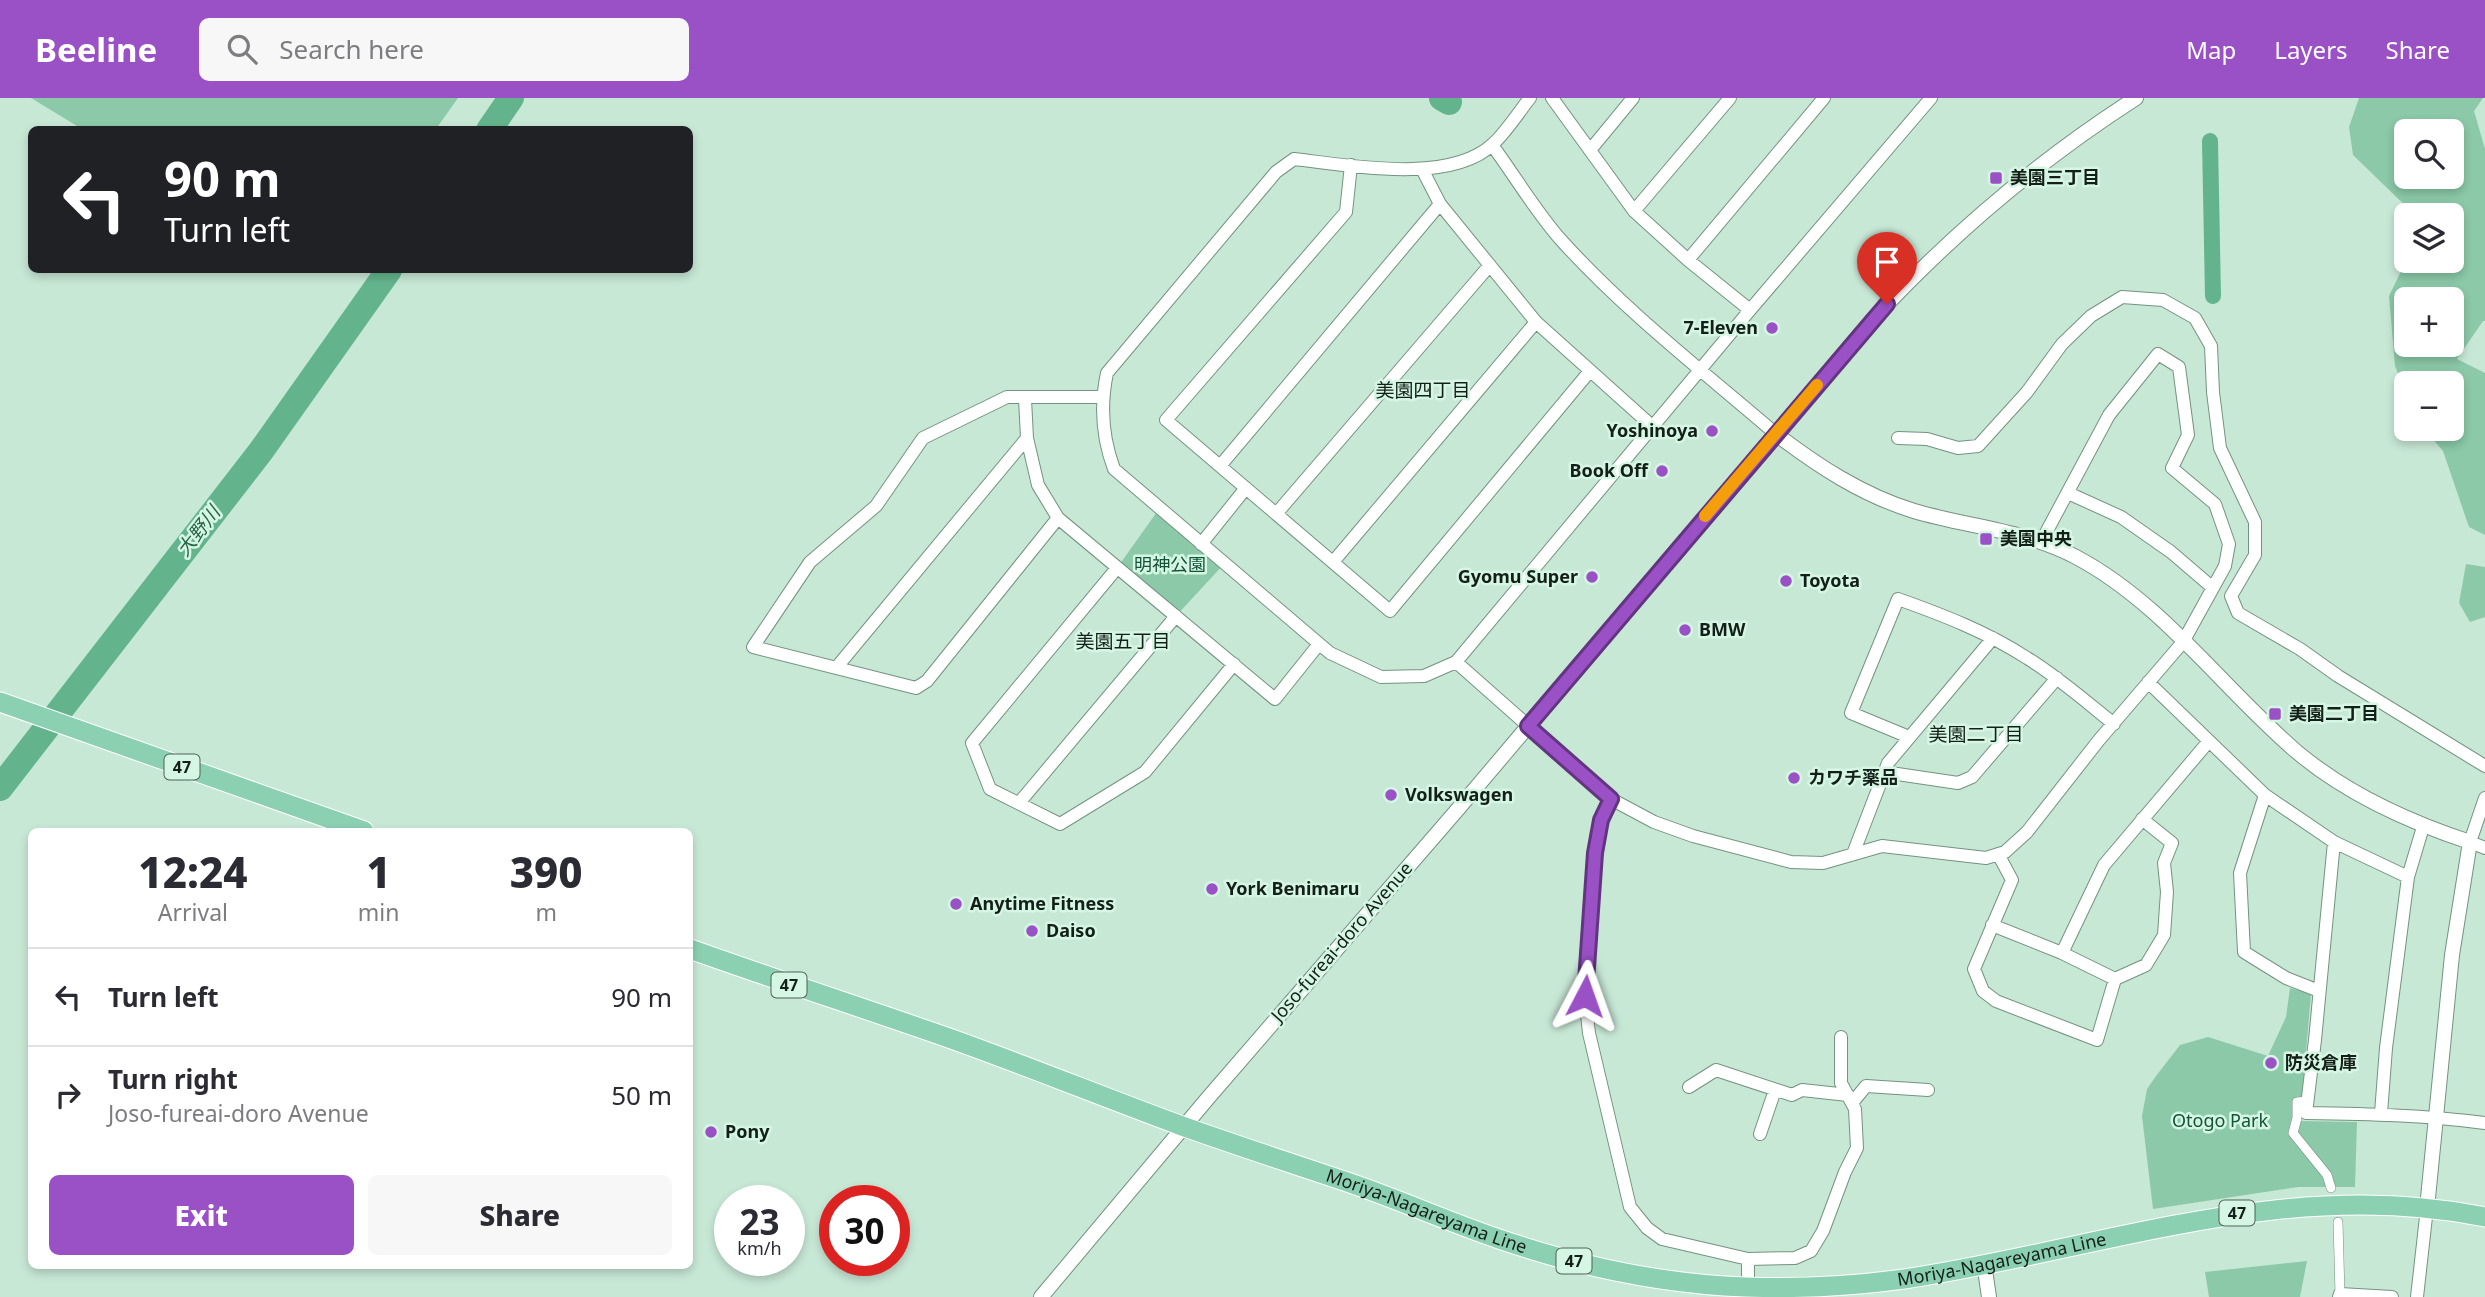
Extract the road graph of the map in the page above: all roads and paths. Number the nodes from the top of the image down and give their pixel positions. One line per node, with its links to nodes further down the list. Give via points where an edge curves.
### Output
1 (1530, 98): 8 (street)
2 (1552, 98): 9 (street)
3 (1633, 98): 9 (street)
4 (1730, 98): 13 (street)
5 (1824, 98): 14 (street)
6 (1931, 98): 16 (street)
7 (2136, 98): 23 (street, via 2077,136 2001,195 1915,273)
8 (1492, 145): 11 (street, via 1449,166); 18 (street, via 1560,239)
9 (1591, 149): 13 (street)
10 (1351, 165): 11 (street); 20 (street, via 1294,159 1276,172 1107,373); 26 (street, via 1346,212 1166,421)
11 (1422, 169): 12 (street)
12 (1440, 204): 15 (street); 26 (street)
13 (1634, 211): 14 (street)
14 (1688, 260): 16 (street)
15 (1490, 265): 17 (street); 29 (street)
16 (1750, 310): 18 (street)
17 (1536, 322): 19 (street); 33 (street)
18 (1701, 370): 22 (street); 23 (street)
19 (1590, 371): 22 (street); 33 (street, via 1390,611)
20 (1102, 397): 21 (street); 32 (street, via 1107,450 1114,469)
21 (1025, 399): 24 (street); 42 (street, via 1007,397 923,438 876,506 810,562 753,647)
22 (1653, 427): 40 (street)
23 (1776, 434): 31 (street, via 1835,476 1889,503); 47 (street, Joso-fureai-doro Avenue)
24 (1027, 438): 30 (street, via 1038,485); 42 (street)
25 (1898, 438): 50 (street, via 1927,439 1958,448 1978,446 2062,344 2091,316 2122,297 2163,300 2195,318 2211,346 2220,447 2255,522 2255,555 2231,596 2238,613)
26 (1220, 466): 27 (street)
27 (1246, 488): 29 (street); 32 (street)
28 (2068, 494): 31 (street); 35 (street, via 2121,517); 35 (street, via 2109,415 2158,354 2179,367 2188,435 2172,468 2215,504 2229,544 2225,566)
29 (1276, 514): 33 (street)
30 (1058, 518): 34 (street); 42 (street, via 927,681 916,688)
31 (2041, 542): 38 (street, via 2110,578)
32 (1201, 544): 39 (street)
33 (1333, 562)
34 (1117, 568): 36 (street); 55 (street, via 972,743 990,789)
35 (2213, 589): 38 (street)
36 (1176, 616): 41 (street); 55 (street)
37 (1993, 638): 43 (street); 48 (street); 48 (street, via 1898,599 1851,713)
38 (2183, 642): 44 (street); 57 (street, via 2298,753 2370,800)
39 (1319, 644): 40 (street, via 1349,664 1381,677 1424,676); 41 (street, via 1275,699)
40 (1456, 662): 47 (street)
41 (1234, 664): 55 (street, via 1145,772 1060,824)
42 (836, 668)
43 (2057, 678): 46 (street); 51 (street, via 1972,777 1958,783)
44 (2148, 682): 46 (street); 49 (street)
45 (0, 702): 58 (main road, 47)
46 (2114, 724): 63 (street, via 2027,832)
47 (1528, 726): 54 (street); 79 (street, Joso-fureai-doro Avenue)
48 (1909, 737): 51 (street)
49 (2209, 741): 52 (street); 56 (street)
50 (2485, 766)
51 (1884, 772): 62 (street)
52 (2265, 795): 59 (street); 69 (street, via 2240,873 2244,952 2286,978)
53 (2485, 797): 60 (street)
54 (1611, 799): 62 (street, via 1693,836 1791,862 1823,863); 84 (street, via 1601,820 1595,853 1585,996 1589,1033 1630,1207 1662,1239)
55 (1019, 803)
56 (2142, 819): 67 (street, via 2104,865); 68 (street, via 2172,843 2164,863 2164,935 2146,965)
57 (2423, 827): 60 (street); 64 (street)
58 (356, 828)
59 (2334, 842): 64 (street); 69 (street)
60 (2470, 842): 61 (street); 77 (street, via 2452,954)
61 (2485, 848)
62 (1853, 854): 63 (street, via 1882,846 1986,858)
63 (1998, 854): 65 (street, via 2012,880)
64 (2408, 877): 76 (street)
65 (1992, 925): 67 (street); 68 (street, via 1974,969 1983,991 1996,1001 2097,1040)
66 (693, 950): 79 (main road, Moriya-Nagareyama Line / 47)
67 (2062, 953): 68 (street)
68 (2115, 979)
69 (2319, 991): 75 (street)
70 (1841, 1037): 74 (street, via 1842,1083)
71 (1689, 1087): 72 (street, via 1716,1070)
72 (1776, 1090): 74 (street); 80 (street)
73 (1928, 1090): 74 (street, via 1866,1086)
74 (1850, 1099): 84 (street, via 1855,1109 1857,1148 1811,1251 1795,1258)
75 (2307, 1101): 76 (street, via 2306,1113); 81 (street, via 2297,1102 2293,1133 2327,1175)
76 (2381, 1113): 77 (street)
77 (2436, 1117): 78 (street); 82 (street)
78 (2485, 1123)
79 (1184, 1126): 86 (main road, Moriya-Nagareyama Line / 47, via 1563,1259); 88 (street, Joso-fureai-doro Avenue)
80 (1760, 1134)
81 (2332, 1205): 82 (main road, Moriya-Nagareyama Line / 47); 85 (main road, Moriya-Nagareyama Line / 47, via 2247,1212); 87 (street)
82 (2427, 1208): 83 (main road, Moriya-Nagareyama Line / 47); 91 (street)
83 (2485, 1217)
84 (1748, 1259): 86 (street)
85 (1984, 1263): 86 (main road, Moriya-Nagareyama Line / 47, via 1904,1279); 89 (street)
86 (1749, 1292)
87 (2340, 1295): 90 (street)
88 (1041, 1297)
89 (1989, 1297)
90 (2392, 1297)
91 (2417, 1297)

